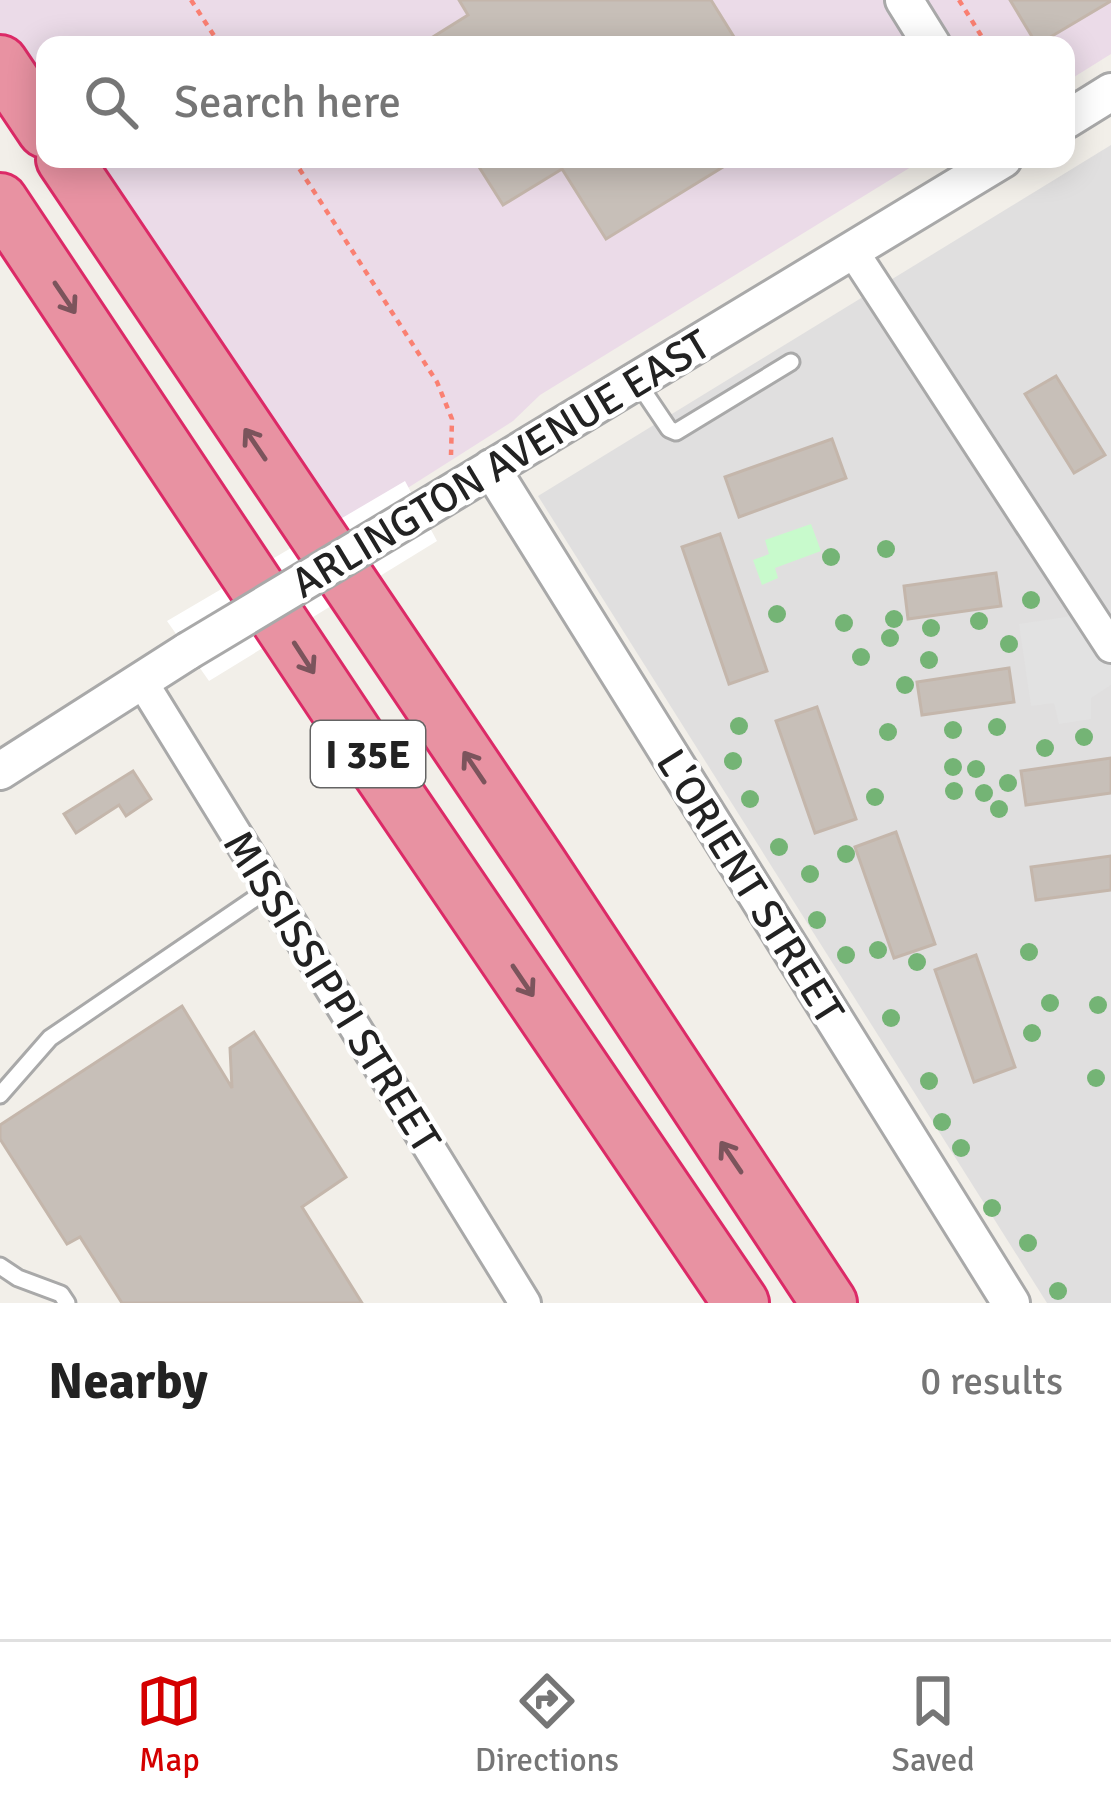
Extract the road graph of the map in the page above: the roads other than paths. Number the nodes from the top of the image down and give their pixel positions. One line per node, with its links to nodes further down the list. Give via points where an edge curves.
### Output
1 (904, 0): 2 (street)
2 (926, 36)
3 (0, 63): 6 (highway)
4 (1111, 92): 5 (street)
5 (1075, 114)
6 (36, 117)
7 (70, 168): 19 (highway, I 35E, one-way to 7)
8 (988, 168): 10 (street, ARLINGTON AVENUE EAST)
9 (0, 201): 23 (highway, I 35E, one-way to 23)
10 (852, 250): 12 (street, ARLINGTON AVENUE EAST); 14 (street)
11 (790, 362): 12 (lane, via 676,432)
12 (637, 380): 13 (street, ARLINGTON AVENUE EAST)
13 (491, 468): 15 (street, ARLINGTON AVENUE EAST, bridge); 26 (street, L'ORIENT STREET)
14 (1111, 647)
15 (141, 680): 16 (street, ARLINGTON AVENUE EAST); 17 (street, MISSISSIPPI STREET)
16 (0, 771)
17 (270, 888): 18 (lane, via 50,1038); 22 (street, MISSISSIPPI STREET)
18 (0, 1095)
19 (778, 1227): 24 (highway, I 35E); 25 (highway)
20 (0, 1266): 21 (lane)
21 (68, 1303)
22 (525, 1303)
23 (741, 1303)
24 (829, 1303)
25 (846, 1303)
26 (1011, 1303)

